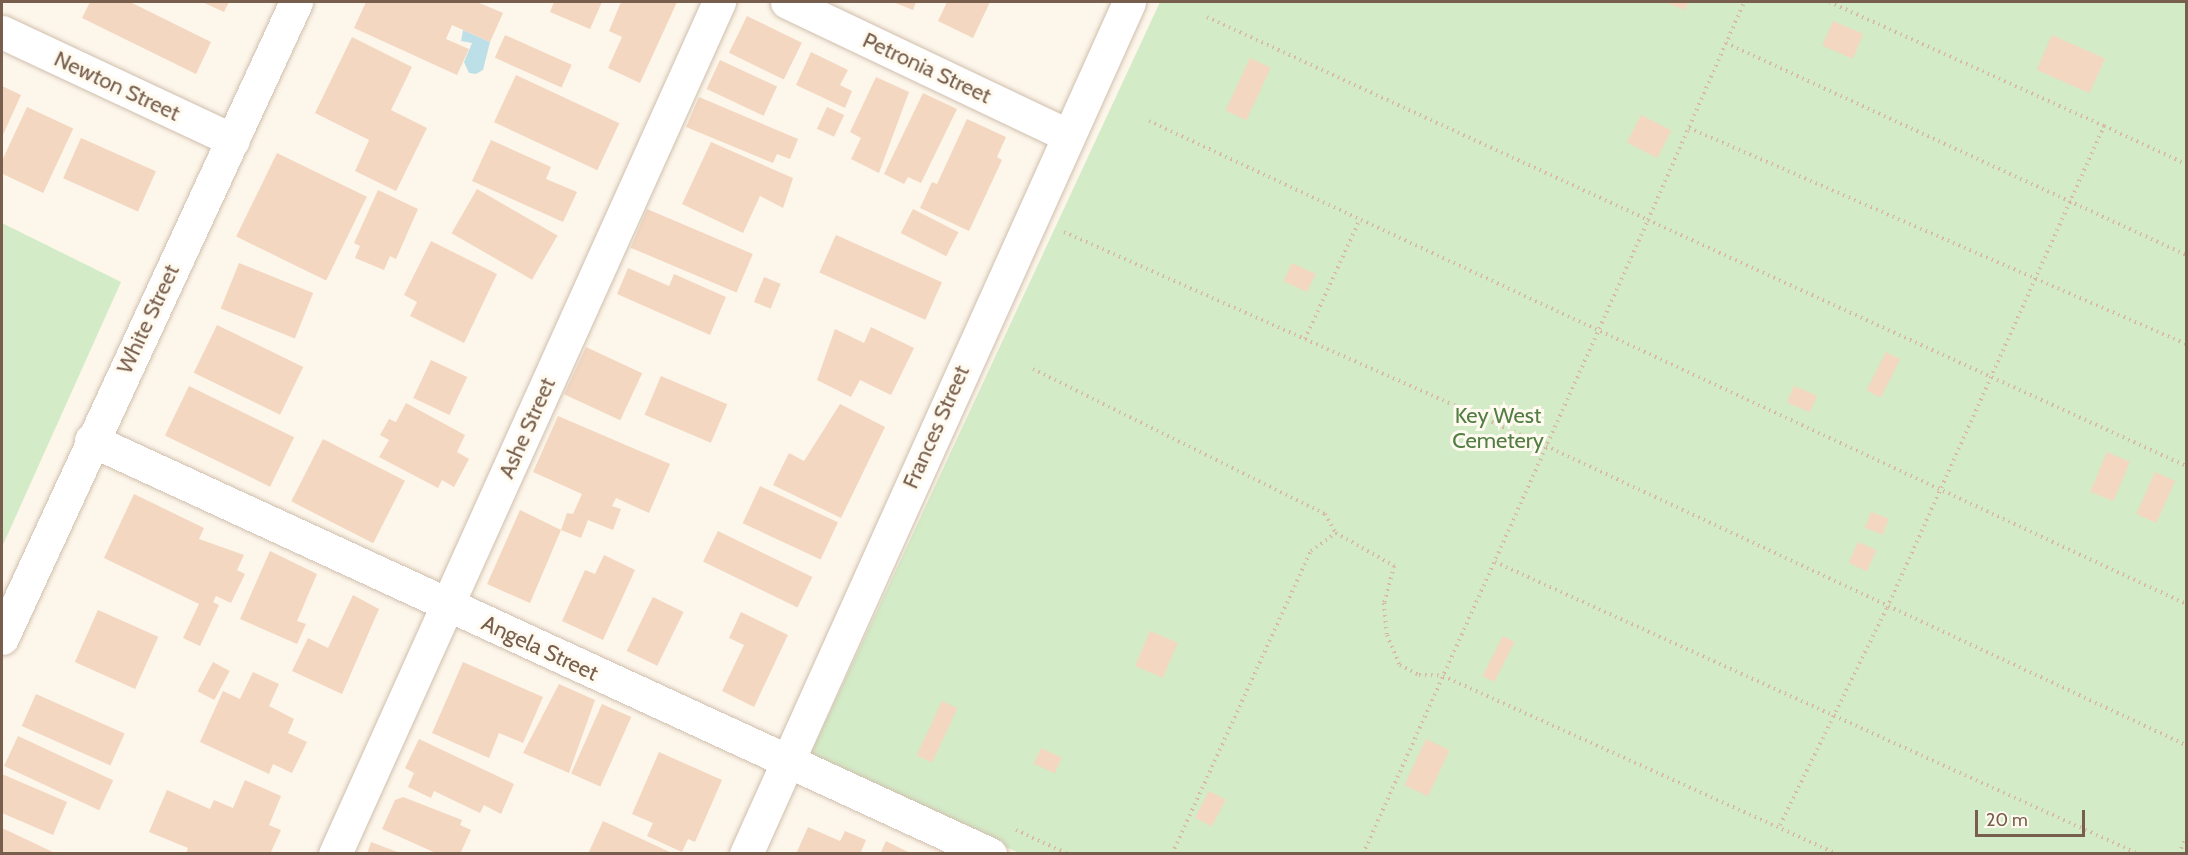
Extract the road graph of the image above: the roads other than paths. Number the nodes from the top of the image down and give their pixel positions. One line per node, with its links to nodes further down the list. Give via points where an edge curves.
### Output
1 (296, 2): 7 (street, White Street)
2 (719, 2): 9 (street, Ashe Street)
3 (787, 2): 6 (street, Petronia Street)
4 (1130, 2): 6 (street, Frances Street)
5 (2, 32): 7 (street, Newton Street)
6 (1067, 135): 11 (street, Frances Street)
7 (233, 140): 8 (street, White Street)
8 (91, 440): 9 (street, Angela Street); 10 (street, White Street)
9 (447, 605): 11 (street, Angela Street); 12 (street, Ashe Street)
10 (2, 638)
11 (786, 762): 13 (street, Frances Street); 14 (street, Angela Street)
12 (335, 854)
13 (746, 854)
14 (990, 854)

